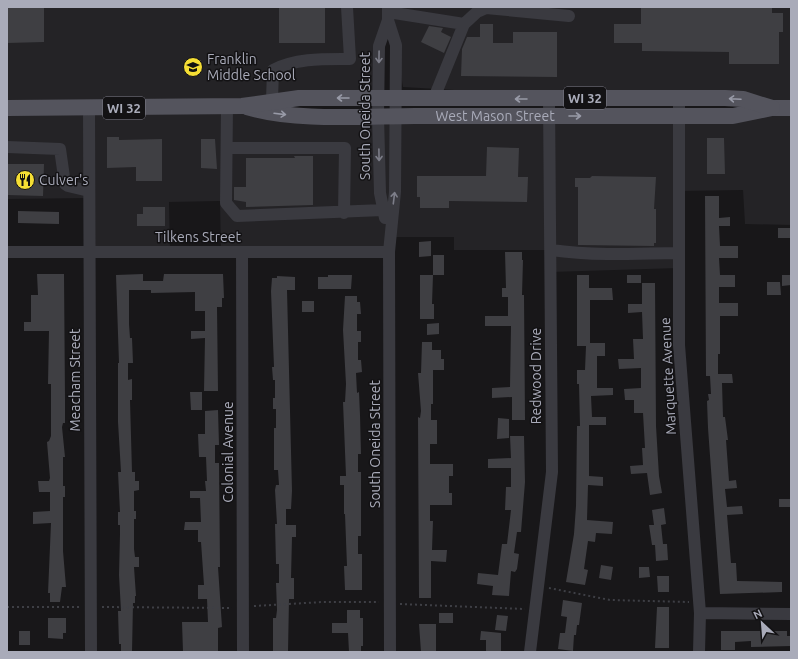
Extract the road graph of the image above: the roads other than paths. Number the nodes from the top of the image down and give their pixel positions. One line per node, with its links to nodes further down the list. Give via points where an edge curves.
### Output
1 (348, 7): 10 (street, via 350,59 285,64 273,70)
2 (388, 13): 4 (street); 5 (street, South Oneida Street, one-way to 5, via 379,46); 6 (street, South Oneida Street, via 396,45)
3 (569, 16): 4 (street, via 486,8)
4 (464, 24): 7 (street)
5 (378, 98): 6 (main road, West Mason Street / WI 32); 10 (main road, West Mason Street / WI 32, one-way to 10); 16 (street, South Oneida Street)
6 (396, 98): 7 (main road, West Mason Street / WI 32); 17 (street, South Oneida Street)
7 (434, 98): 9 (main road, West Mason Street / WI 32, one-way to 7)
8 (679, 98): 9 (main road, West Mason Street / WI 32); 14 (main road, West Mason Street / WI 32, one-way to 8, via 743,99); 19 (street, Marquette Avenue)
9 (549, 99): 18 (street, Redwood Drive)
10 (272, 100): 11 (main road, West Mason Street / WI 32)
11 (235, 106): 13 (main road, West Mason Street / WI 32); 16 (main road, West Mason Street / WI 32, one-way to 16, via 297,116); 21 (street)
12 (7, 108): 13 (main road, West Mason Street / WI 32)
13 (89, 108): 22 (street, Meacham Street)
14 (772, 108): 15 (main road, West Mason Street / WI 32); 19 (main road, West Mason Street / WI 32, via 743,115)
15 (791, 108)
16 (378, 116): 17 (main road, West Mason Street / WI 32); 23 (street, South Oneida Street, one-way to 23, via 380,193)
17 (396, 116): 18 (main road, West Mason Street / WI 32); 25 (street, South Oneida Street, one-way to 17, via 395,192)
18 (550, 116): 19 (main road, West Mason Street / WI 32, one-way to 19); 26 (street, Redwood Drive)
19 (679, 116): 31 (street, Marquette Avenue)
20 (7, 147): 22 (street, via 60,149 66,184)
21 (228, 148): 24 (street, via 226,203 236,216); 24 (street, via 345,148)
22 (89, 191): 28 (street, Meacham Street)
23 (383, 210): 24 (street); 25 (street, South Oneida Street)
24 (344, 213)
25 (389, 237): 30 (street, South Oneida Street)
26 (551, 250): 31 (street, via 577,254); 37 (street, Redwood Drive, via 552,472)
27 (7, 252): 28 (street, Tilkens Street)
28 (90, 252): 29 (street, Tilkens Street); 34 (street, Meacham Street)
29 (242, 252): 30 (street, Tilkens Street); 35 (street, Colonial Avenue)
30 (389, 252): 36 (street, South Oneida Street)
31 (679, 253): 32 (street, Marquette Avenue, via 679,345)
32 (699, 608): 33 (street); 38 (street, Marquette Avenue)
33 (791, 614)
34 (91, 652)
35 (244, 652)
36 (390, 652)
37 (530, 652)
38 (699, 652)

